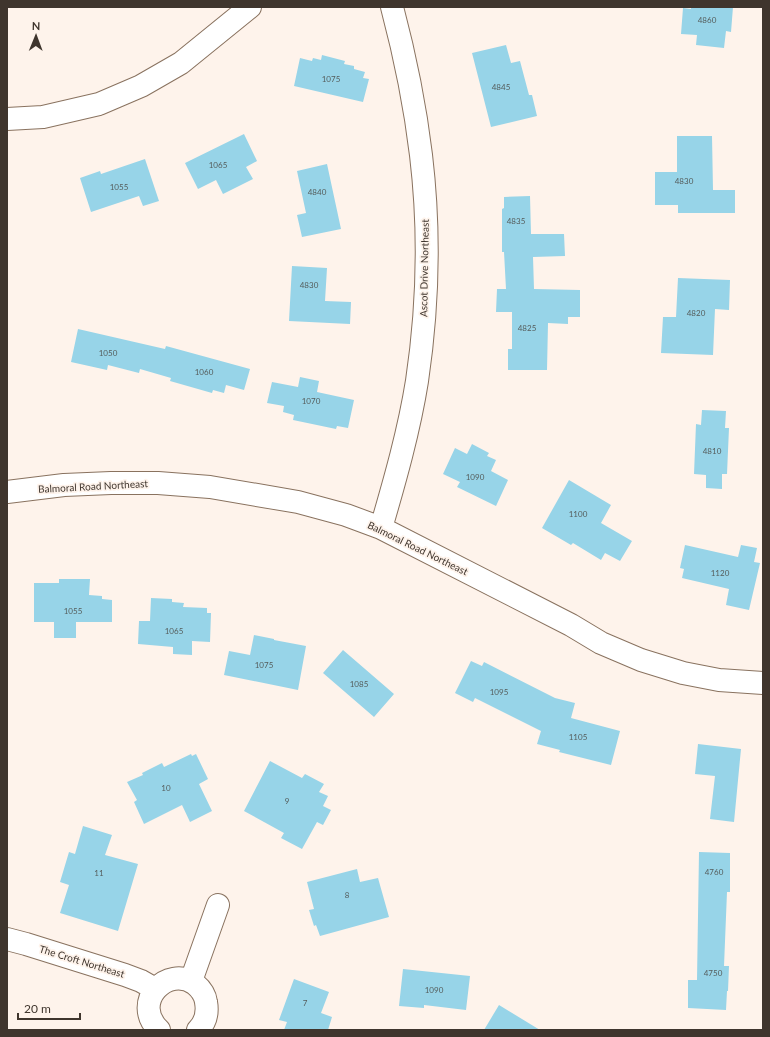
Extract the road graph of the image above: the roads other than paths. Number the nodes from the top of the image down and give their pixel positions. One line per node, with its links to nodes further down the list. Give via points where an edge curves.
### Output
1 (250, 7): 3 (street, via 180,63 141,86 99,104 43,117)
2 (392, 7): 5 (street, Ascot Drive Northeast, via 410,81 421,156 426,231 425,299 417,382 402,456)
3 (7, 119)
4 (7, 492): 5 (street, Balmoral Road Northeast, via 64,485 111,483 210,487 298,502)
5 (381, 528): 6 (street, Balmoral Road Northeast, via 571,625 601,643 641,660 683,673 720,680)
6 (763, 683)
7 (218, 905): 9 (street)
8 (7, 939): 10 (street, The Croft Northeast, via 125,974)
9 (191, 982): 10 (street, via 171,979); 12 (street, via 205,996 208,1009 206,1019)
10 (155, 989): 11 (street, via 148,1005 148,1013 152,1024)
11 (159, 1030)
12 (198, 1030)

